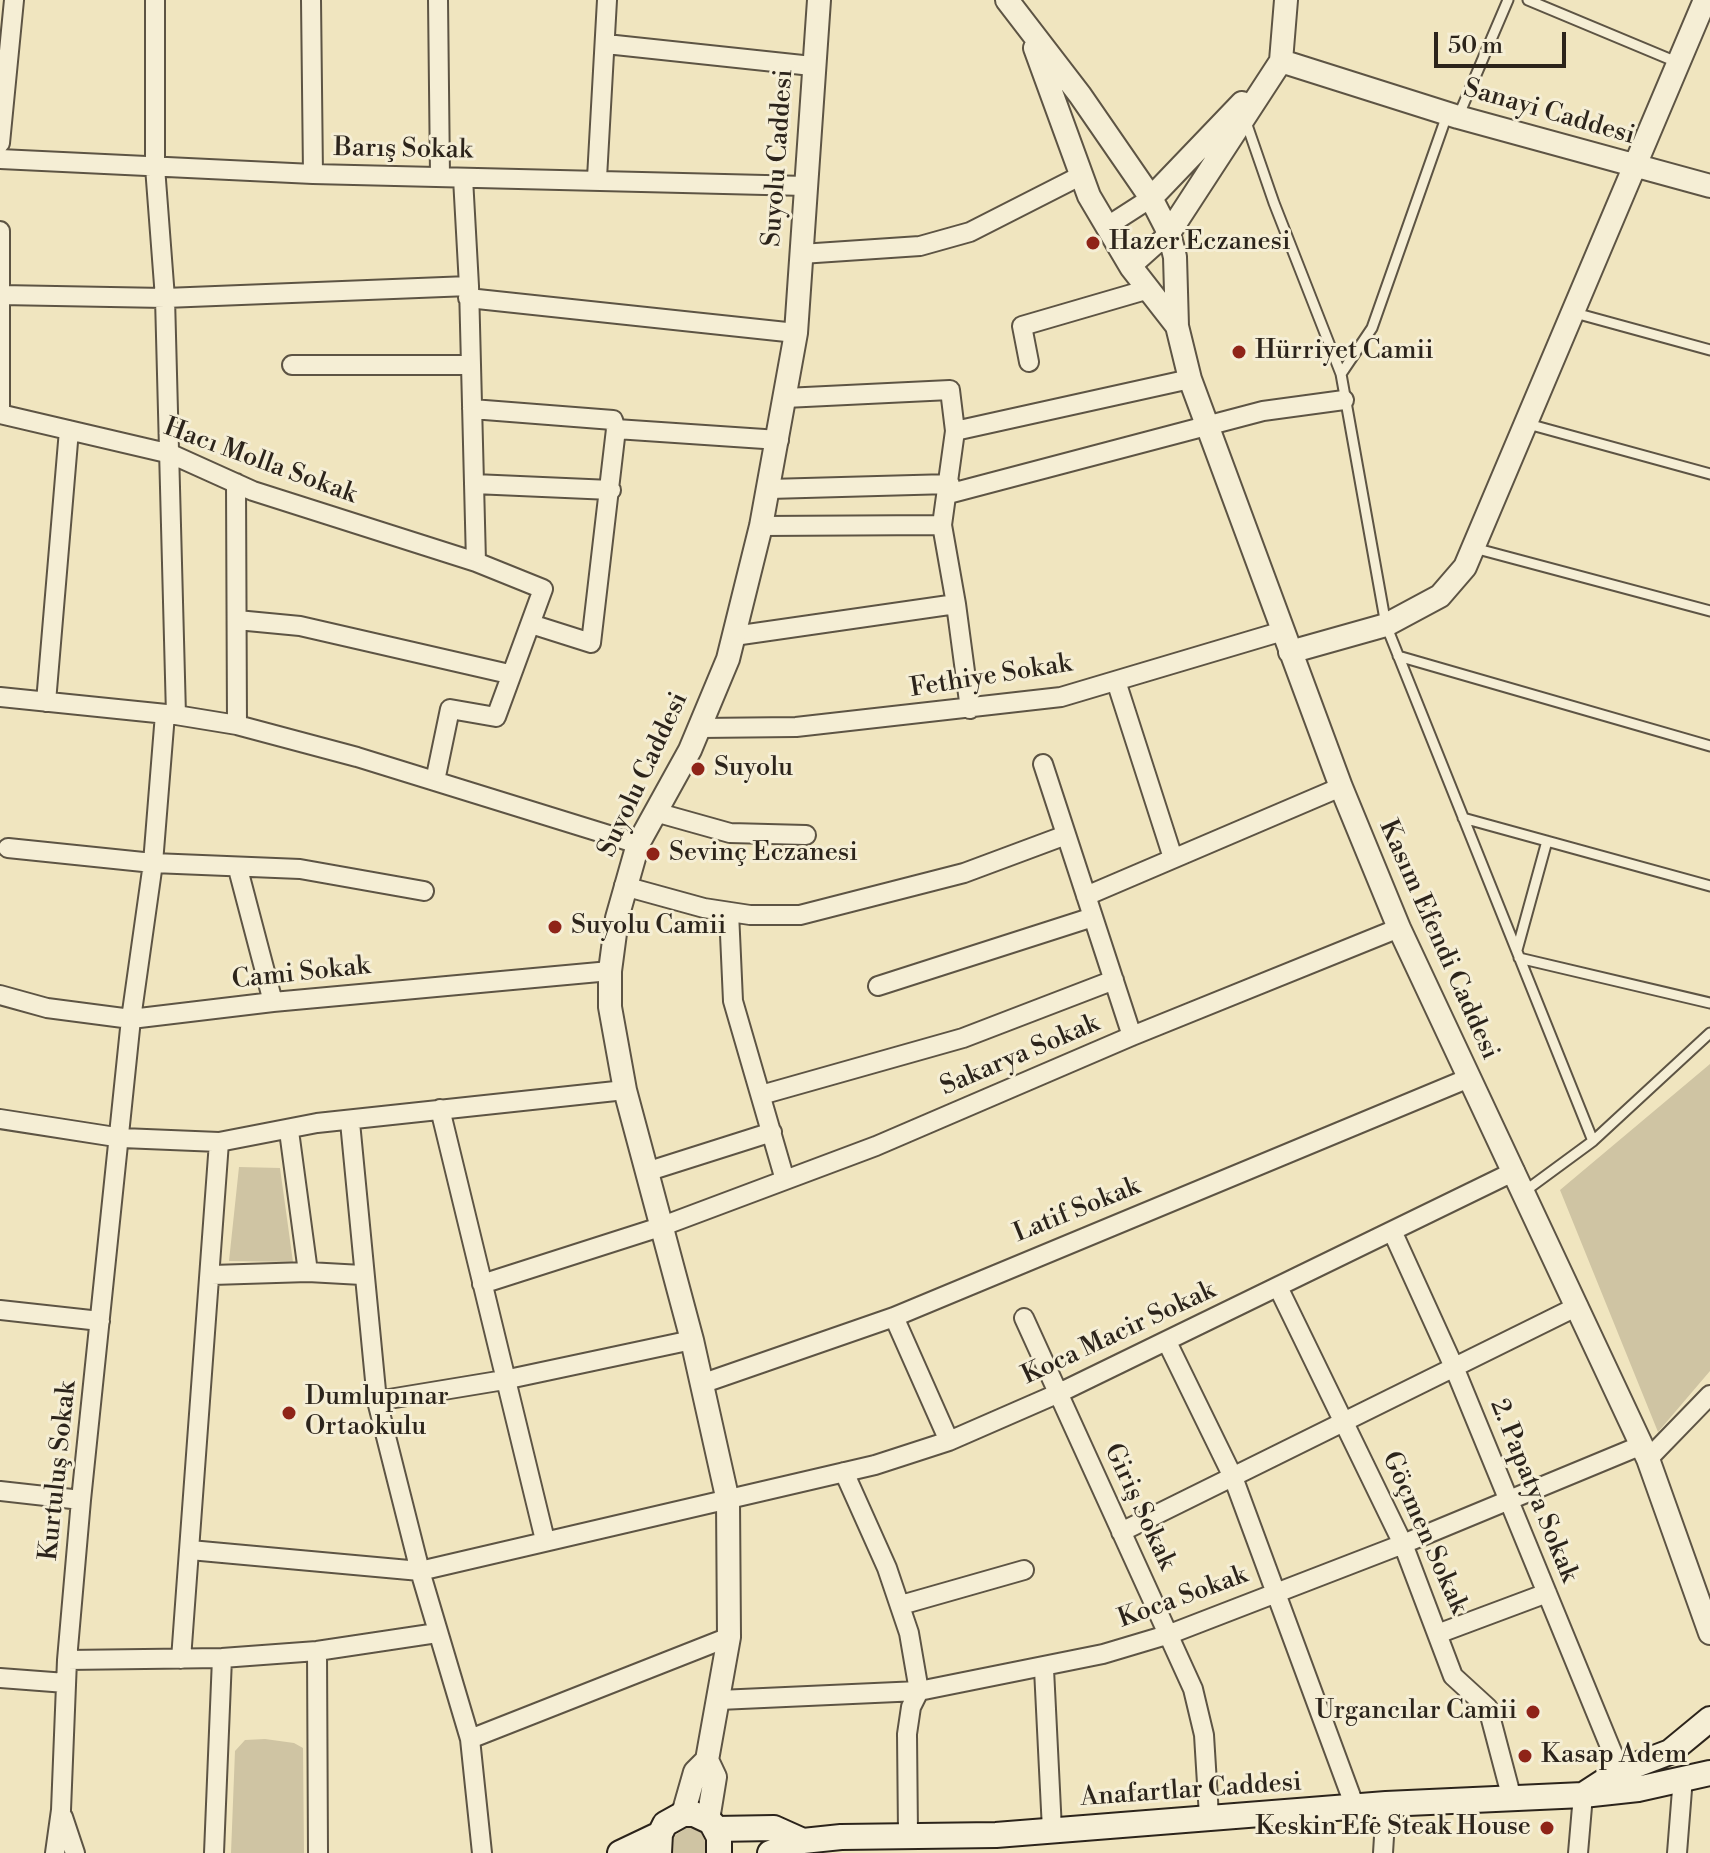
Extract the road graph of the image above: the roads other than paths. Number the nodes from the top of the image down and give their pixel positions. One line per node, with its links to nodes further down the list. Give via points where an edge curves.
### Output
1 (14, 0): 19 (street)
2 (155, 0): 22 (street, Kurtuluş Sokak)
3 (311, 0): 23 (street)
4 (438, 0): 24 (street)
5 (607, 0): 13 (street)
6 (819, 0): 16 (street, Suyolu Caddesi)
7 (1007, 0): 12 (street, Kasım Efendi Caddesi)
8 (1286, 0): 14 (street)
9 (1508, 0): 17 (lane)
10 (1528, 0): 15 (lane)
11 (1705, 0): 15 (street)
12 (1025, 22): 25 (street, Kasım Efendi Caddesi); 30 (street, Kasım Efendi Caddesi)
13 (606, 44): 16 (street); 27 (street)
14 (1281, 61): 17 (street, Sanayi Caddesi); 18 (street); 30 (street)
15 (1679, 63): 21 (street)
16 (812, 66): 28 (street, Suyolu Caddesi)
17 (1452, 115): 21 (street, Sanayi Caddesi); 47 (lane, via 1372,328)
18 (1245, 118): 33 (street); 47 (lane)
19 (0, 143)
20 (0, 159): 22 (street, Barış Sokak)
21 (1635, 166): 29 (street, Sanayi Caddesi); 40 (street)
22 (155, 167): 23 (street, Barış Sokak); 39 (street, Kurtuluş Sokak)
23 (313, 174): 24 (street, Barış Sokak)
24 (440, 175): 26 (street, Barış Sokak)
25 (1082, 175): 31 (street, Kasım Efendi Caddesi); 34 (street, via 970,232 907,247)
26 (463, 178): 27 (street, Barış Sokak); 37 (street)
27 (597, 178): 28 (street, Barış Sokak)
28 (806, 186): 34 (street, Suyolu Caddesi)
29 (1710, 186)
30 (1151, 198): 31 (street); 33 (street, Kasım Efendi Caddesi)
31 (1106, 227): 35 (street, Kasım Efendi Caddesi)
32 (0, 231): 38 (street)
33 (1169, 233): 35 (street); 41 (street, Kasım Efendi Caddesi)
34 (801, 254): 42 (street, Suyolu Caddesi)
35 (1131, 267): 36 (street, Kasım Efendi Caddesi)
36 (1149, 289): 41 (street, Kasım Efendi Caddesi); 44 (street, via 1022,326)
37 (468, 292): 39 (street); 42 (street); 46 (street)
38 (1, 295): 39 (street); 52 (street)
39 (165, 298): 59 (street, Kurtuluş Sokak)
40 (1575, 313): 43 (lane); 53 (street)
41 (1177, 326): 48 (street, Kasım Efendi Caddesi)
42 (796, 333): 49 (street, Suyolu Caddesi)
43 (1710, 350)
44 (1029, 362)
45 (292, 365): 46 (street)
46 (470, 365): 51 (street)
47 (1341, 374): 50 (lane)
48 (1190, 379): 54 (street, Kasım Efendi Caddesi); 57 (street)
49 (785, 398): 57 (street, via 950,390); 58 (street, Suyolu Caddesi)
50 (1344, 400): 54 (street, via 1263,411); 74 (lane)
51 (472, 409): 55 (street, via 613,420); 62 (street)
52 (0, 414): 56 (street, Hacı Molla Sokak)
53 (1528, 424): 60 (lane); 68 (street)
54 (1207, 426): 64 (street); 76 (street, Kasım Efendi Caddesi)
55 (616, 429): 58 (street); 65 (street)
56 (69, 430): 59 (street, Hacı Molla Sokak); 81 (street)
57 (955, 431): 64 (street)
58 (779, 440): 63 (street, Suyolu Caddesi)
59 (171, 454): 61 (street, Hacı Molla Sokak); 83 (street, Kurtuluş Sokak)
60 (1710, 474)
61 (236, 483): 69 (street, Hacı Molla Sokak); 72 (street)
62 (474, 484): 65 (street); 69 (street)
63 (769, 489): 64 (street); 67 (street, Suyolu Caddesi)
64 (949, 489): 66 (street)
65 (611, 490): 73 (street, via 591,643)
66 (942, 525): 67 (street); 70 (street)
67 (761, 526): 75 (street, Suyolu Caddesi)
68 (1474, 548): 71 (lane); 74 (street, via 1440,596)
69 (476, 562): 73 (street, Hacı Molla Sokak, via 543,589)
70 (956, 604): 75 (street); 82 (street)
71 (1710, 611)
72 (237, 620): 78 (street, via 300,626); 84 (street)
73 (531, 624): 78 (street)
74 (1386, 625): 76 (street); 77 (lane)
75 (734, 636): 85 (street, Suyolu Caddesi)
76 (1286, 642): 79 (street, Fethiye Sokak); 89 (street, Kasım Efendi Caddesi)
77 (1398, 656): 86 (lane); 91 (lane)
78 (509, 674): 88 (street, via 496,717 450,709)
79 (1116, 681): 82 (street, Fethiye Sokak, via 1061,697); 97 (street)
80 (0, 697): 81 (street)
81 (46, 702): 83 (street)
82 (970, 709): 85 (street, Fethiye Sokak, via 796,727)
83 (171, 714): 84 (street); 98 (street, Kurtuluş Sokak)
84 (237, 725): 88 (street)
85 (700, 728): 90 (street, Suyolu Caddesi)
86 (1710, 746)
87 (1043, 764): 93 (street)
88 (435, 781): 95 (street)
89 (1341, 787): 97 (street); 106 (street, Kasım Efendi Caddesi)
90 (655, 812): 92 (street, via 730,833); 95 (street, Suyolu Caddesi)
91 (1463, 818): 94 (lane); 107 (lane)
92 (806, 835)
93 (1066, 835): 103 (street); 104 (street, via 964,873 800,915)
94 (1547, 841): 101 (lane); 107 (lane)
95 (638, 844): 100 (street, Suyolu Caddesi)
96 (8, 848): 98 (street)
97 (1173, 858): 103 (street)
98 (153, 863): 99 (street); 114 (street, Kurtuluş Sokak)
99 (238, 869): 102 (street, via 300,869); 112 (street)
100 (624, 886): 104 (street); 108 (street, Suyolu Caddesi)
101 (1710, 886)
102 (424, 891)
103 (1086, 896): 105 (street)
104 (729, 912): 119 (street, via 733,1001)
105 (1093, 917): 109 (street); 110 (street)
106 (1399, 928): 116 (street, Sakarya Sokak); 117 (street, Kasım Efendi Caddesi)
107 (1518, 954): 113 (lane); 126 (lane)
108 (610, 971): 112 (street, Cami Sokak); 118 (street, Suyolu Caddesi, via 610,1007)
109 (1114, 980): 116 (street); 119 (street, via 963,1038)
110 (878, 986)
111 (0, 995): 114 (street, Cami Sokak, via 47,1008)
112 (273, 1002): 114 (street, Cami Sokak)
113 (1710, 1003)
114 (131, 1019): 125 (street, Kurtuluş Sokak)
115 (1710, 1033): 126 (lane)
116 (1132, 1036): 129 (street, Sakarya Sokak)
117 (1469, 1078): 130 (street, Kasım Efendi Caddesi); 140 (street, Latif Sokak)
118 (625, 1090): 120 (street); 128 (street, Suyolu Caddesi)
119 (761, 1095): 124 (street)
120 (440, 1109): 122 (street); 136 (street)
121 (0, 1119): 125 (street)
122 (350, 1122): 123 (street); 135 (street)
123 (289, 1131): 127 (street); 133 (street)
124 (772, 1132): 128 (street); 129 (street)
125 (122, 1138): 127 (street); 142 (street, Kurtuluş Sokak)
126 (1593, 1141): 130 (lane)
127 (219, 1142): 134 (street)
128 (646, 1172): 131 (street, Suyolu Caddesi)
129 (785, 1180): 131 (street, Sakarya Sokak)
130 (1520, 1181): 132 (street, Koca Macir Sokak); 138 (street, Kasım Efendi Caddesi)
131 (660, 1227): 136 (street, Sakarya Sokak); 143 (street, Suyolu Caddesi)
132 (1393, 1233): 137 (street, Koca Macir Sokak); 145 (street, 2. Papatya Sokak)
133 (308, 1272): 134 (street); 135 (street)
134 (212, 1275): 163 (street)
135 (362, 1275): 150 (street)
136 (482, 1284): 146 (street)
137 (1278, 1287): 144 (street, Koca Macir Sokak); 151 (street, Göçmen Sokak)
138 (1578, 1306): 145 (street); 153 (street, Kasım Efendi Caddesi)
139 (0, 1310): 142 (street)
140 (894, 1317): 147 (street, Latif Sokak); 152 (street)
141 (1024, 1318): 148 (street, Giriş Sokak)
142 (100, 1321): 157 (street, Kurtuluş Sokak)
143 (692, 1340): 146 (street); 147 (street, Suyolu Caddesi)
144 (1167, 1342): 148 (street, Koca Macir Sokak); 155 (street)
145 (1454, 1367): 151 (street); 159 (street, 2. Papatya Sokak)
146 (504, 1380): 150 (street); 161 (street)
147 (701, 1384): 158 (street, Suyolu Caddesi)
148 (1059, 1393): 152 (street, Koca Macir Sokak); 160 (street, Giriş Sokak)
149 (1710, 1395): 153 (street)
150 (377, 1401): 166 (street)
151 (1345, 1421): 155 (street); 162 (street, Göçmen Sokak)
152 (949, 1441): 154 (street, Koca Macir Sokak)
153 (1645, 1452): 159 (street, Koca Sokak); 164 (street, Kasım Efendi Caddesi)
154 (844, 1472): 158 (street, Koca Macir Sokak); 170 (street)
155 (1233, 1477): 160 (street); 167 (street)
156 (0, 1491): 157 (street)
157 (81, 1500): 179 (street, Kurtuluş Sokak)
158 (728, 1501): 161 (street, Koca Macir Sokak); 175 (street, Suyolu Caddesi)
159 (1508, 1502): 162 (street, Koca Sokak); 168 (street, 2. Papatya Sokak)
160 (1121, 1532): 174 (street, Giriş Sokak)
161 (545, 1540): 166 (street, Koca Macir Sokak)
162 (1403, 1544): 167 (street, Koca Sokak); 172 (street, Göçmen Sokak)
163 (190, 1550): 166 (street, Koca Macir Sokak); 178 (street)
164 (1686, 1561): 169 (street, Kasım Efendi Caddesi); 173 (street, Kasım Efendi Caddesi)
165 (1024, 1570): 170 (street)
166 (420, 1571): 171 (street)
167 (1277, 1591): 174 (street, Koca Sokak); 196 (street)
168 (1547, 1593): 172 (street); 190 (street, 2. Papatya Sokak)
169 (1710, 1597)
170 (901, 1605): 183 (street)
171 (437, 1633): 176 (street); 187 (street)
172 (1440, 1633): 194 (street, Göçmen Sokak, via 1453,1676 1488,1708)
173 (1710, 1633)
174 (1170, 1634): 180 (street, Koca Sokak); 199 (street, Giriş Sokak, via 1193,1689 1204,1735)
175 (729, 1637): 184 (street, Suyolu Caddesi); 187 (street)
176 (317, 1651): 177 (street); 209 (street)
177 (222, 1658): 178 (street); 208 (street)
178 (181, 1659): 179 (street)
179 (67, 1660): 182 (street, Kurtuluş Sokak)
180 (1044, 1669): 183 (street, Koca Sokak); 201 (street)
181 (0, 1678): 182 (street)
182 (66, 1683): 197 (street, Kurtuluş Sokak)
183 (919, 1691): 184 (street, Koca Sokak); 202 (street, via 907,1734)
184 (719, 1700): 189 (street, Suyolu Caddesi)
185 (1710, 1719): 190 (main road, via 1670,1752)
186 (1710, 1731): 188 (main road)
187 (470, 1739): 210 (street)
188 (1710, 1739)
189 (707, 1760): 198 (street, via 695,1772); 200 (street, via 715,1777)
190 (1620, 1771): 193 (main road)
191 (1710, 1773): 192 (main road, Anafartlar Caddesi)
192 (1683, 1777): 193 (main road, Anafartlar Caddesi); 216 (street)
193 (1583, 1795): 194 (main road, Anafartlar Caddesi); 215 (street)
194 (1512, 1799): 195 (main road, Anafartlar Caddesi)
195 (1386, 1804): 196 (main road, Anafartlar Caddesi); 214 (street)
196 (1355, 1807): 199 (main road, Anafartlar Caddesi)
197 (61, 1810): 206 (street); 207 (street)
198 (683, 1814): 200 (main road); 204 (main road, via 665,1824)
199 (1209, 1816): 201 (main road, Anafartlar Caddesi)
200 (712, 1824): 203 (main road, via 774,1828); 212 (main road)
201 (1052, 1830): 205 (main road, Anafartlar Caddesi)
202 (908, 1833): 203 (main road, Anafartlar Caddesi); 205 (main road, Anafartlar Caddesi)
203 (803, 1841): 213 (main road)
204 (659, 1843): 211 (main road)
205 (996, 1844)
206 (55, 1853)
207 (75, 1853)
208 (214, 1853)
209 (318, 1853)
210 (482, 1853)
211 (620, 1853)
212 (719, 1853)
213 (770, 1853)
214 (1383, 1853)
215 (1578, 1853)
216 (1677, 1853)

